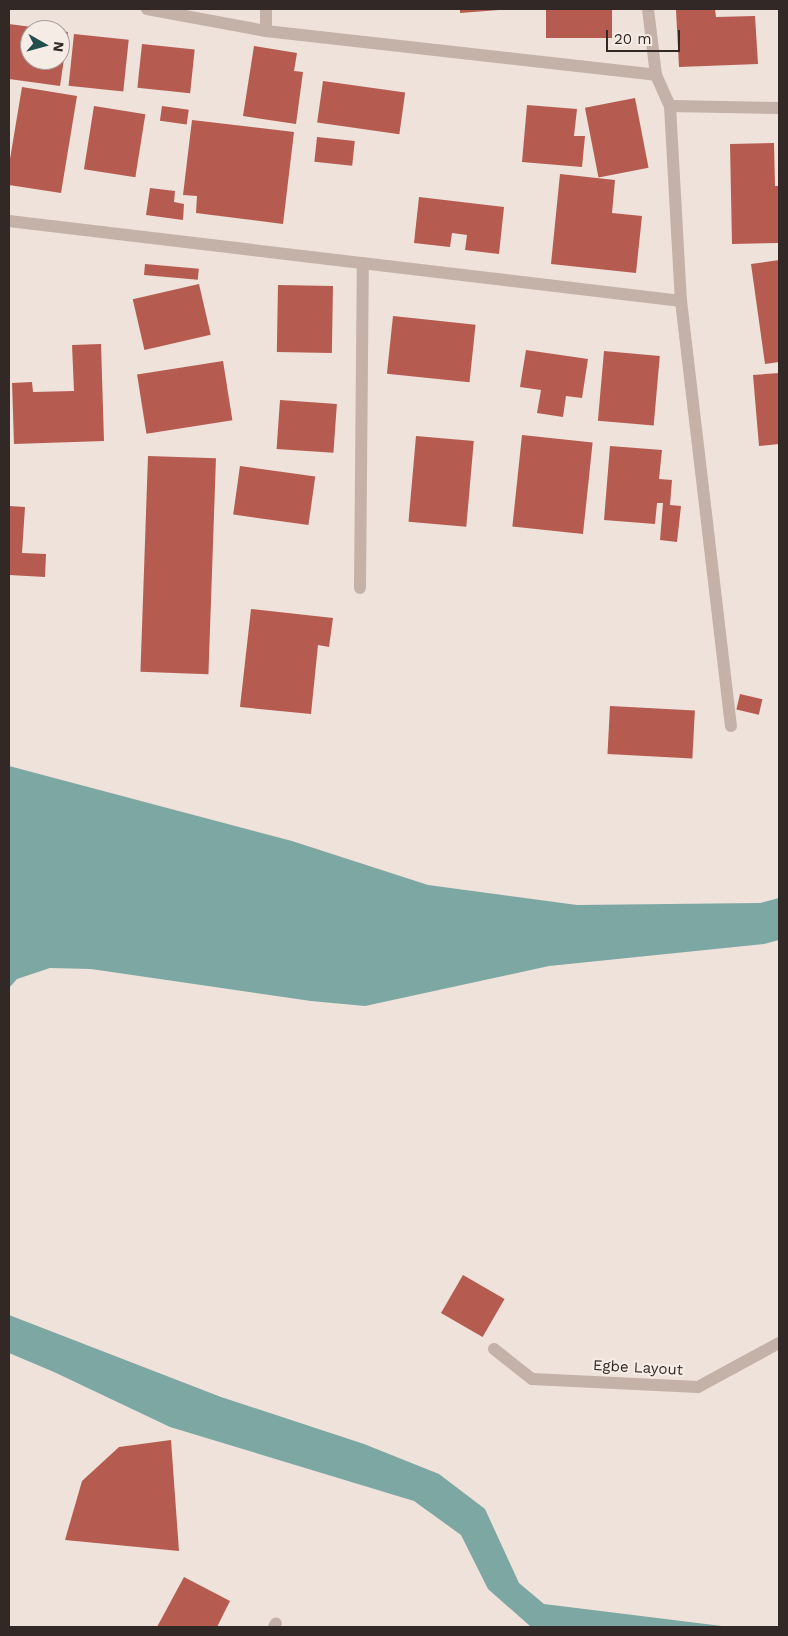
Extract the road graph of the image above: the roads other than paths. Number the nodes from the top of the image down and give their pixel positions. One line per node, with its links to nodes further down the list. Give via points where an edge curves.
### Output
1 (147, 9): 4 (street)
2 (266, 9): 4 (street)
3 (648, 9): 5 (street)
4 (266, 31): 5 (street)
5 (656, 75): 6 (street)
6 (670, 106): 7 (street); 10 (street)
7 (779, 108)
8 (9, 221): 9 (street)
9 (363, 263): 10 (street); 11 (street)
10 (681, 300): 12 (street)
11 (360, 588)
12 (731, 726)
13 (779, 1343): 14 (street, Egbe Layout, via 698,1387 532,1379)
14 (494, 1349)

